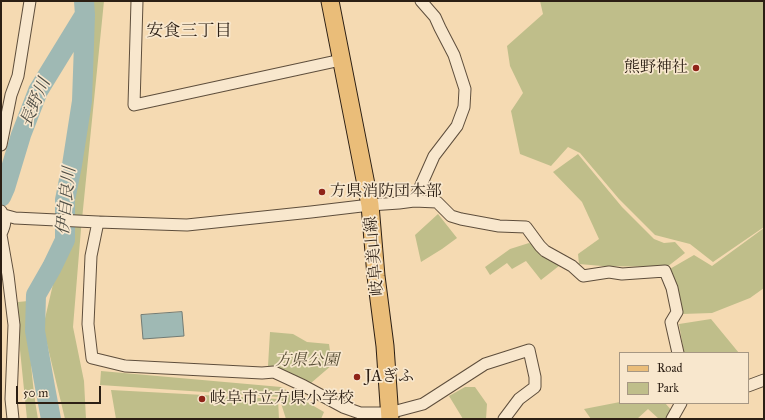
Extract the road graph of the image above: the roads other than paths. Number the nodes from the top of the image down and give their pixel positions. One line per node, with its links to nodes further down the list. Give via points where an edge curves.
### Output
1 (30, 1): 6 (street, via 18,76)
2 (138, 1): 5 (street, via 134,105)
3 (330, 1): 5 (main road, 岐阜美山線)
4 (421, 1): 7 (street, via 435,17 454,55 465,89 464,107 457,126 434,156)
5 (341, 60): 8 (main road, 岐阜美山線)
6 (1, 144)
7 (414, 200): 8 (street); 12 (street, via 437,202 451,216 461,219 499,226 526,227 540,246 583,276 609,272 622,274 665,271 677,312 671,322)
8 (370, 205): 10 (street, via 187,224); 16 (main road, 岐阜美山線, via 385,346)
9 (6, 215): 10 (street); 11 (street, via 6,225)
10 (95, 222): 16 (street, via 88,324 92,358 125,366 274,372 343,408 360,413)
11 (1, 235): 17 (street, via 14,325 10,399)
12 (678, 352)
13 (764, 380): 14 (street)
14 (749, 386)
15 (680, 404): 19 (street)
16 (389, 416): 18 (street, via 423,404 485,364 529,350 535,386 519,399)
17 (14, 419)
18 (504, 419)
19 (672, 419)

